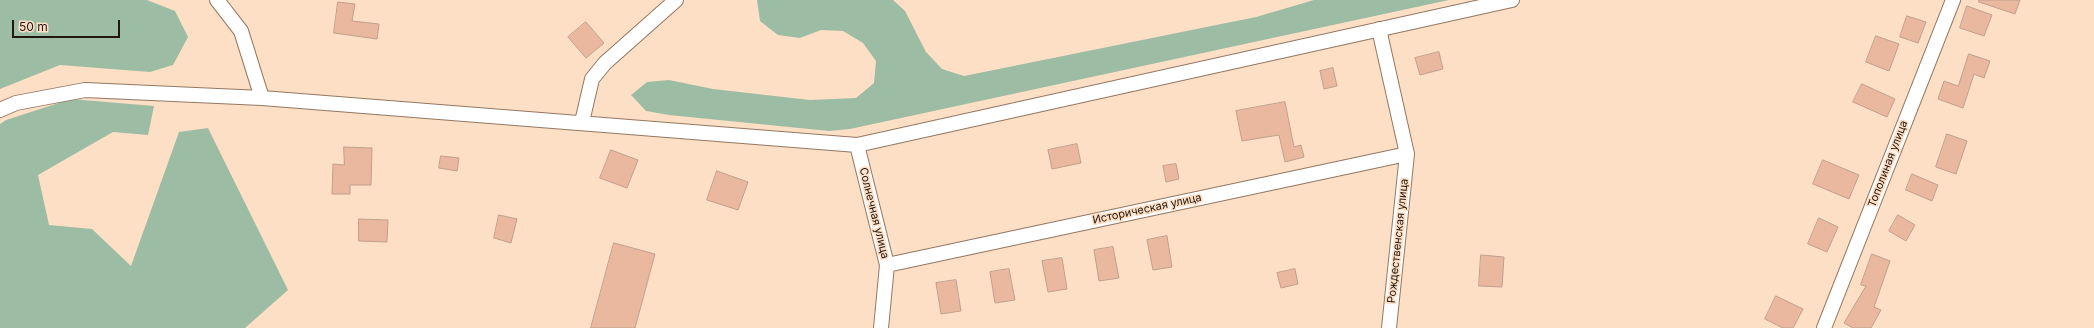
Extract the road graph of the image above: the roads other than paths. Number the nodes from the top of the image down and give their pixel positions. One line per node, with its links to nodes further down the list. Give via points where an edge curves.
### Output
1 (217, 0): 6 (street, via 241,31)
2 (676, 0): 8 (street, via 605,63 592,79)
3 (1512, 0): 5 (street)
4 (1953, 0): 14 (street, Тополиная улица)
5 (1379, 29): 9 (street); 10 (street, Рождественская улица)
6 (262, 98): 7 (street, via 85,90 16,103); 8 (street)
7 (0, 110)
8 (582, 122): 9 (street)
9 (857, 145): 11 (street, Солнечная улица)
10 (1407, 154): 11 (street, Историческая улица); 13 (street, Рождественская улица)
11 (887, 265): 12 (street, Солнечная улица)
12 (881, 328)
13 (1389, 328)
14 (1824, 328)

